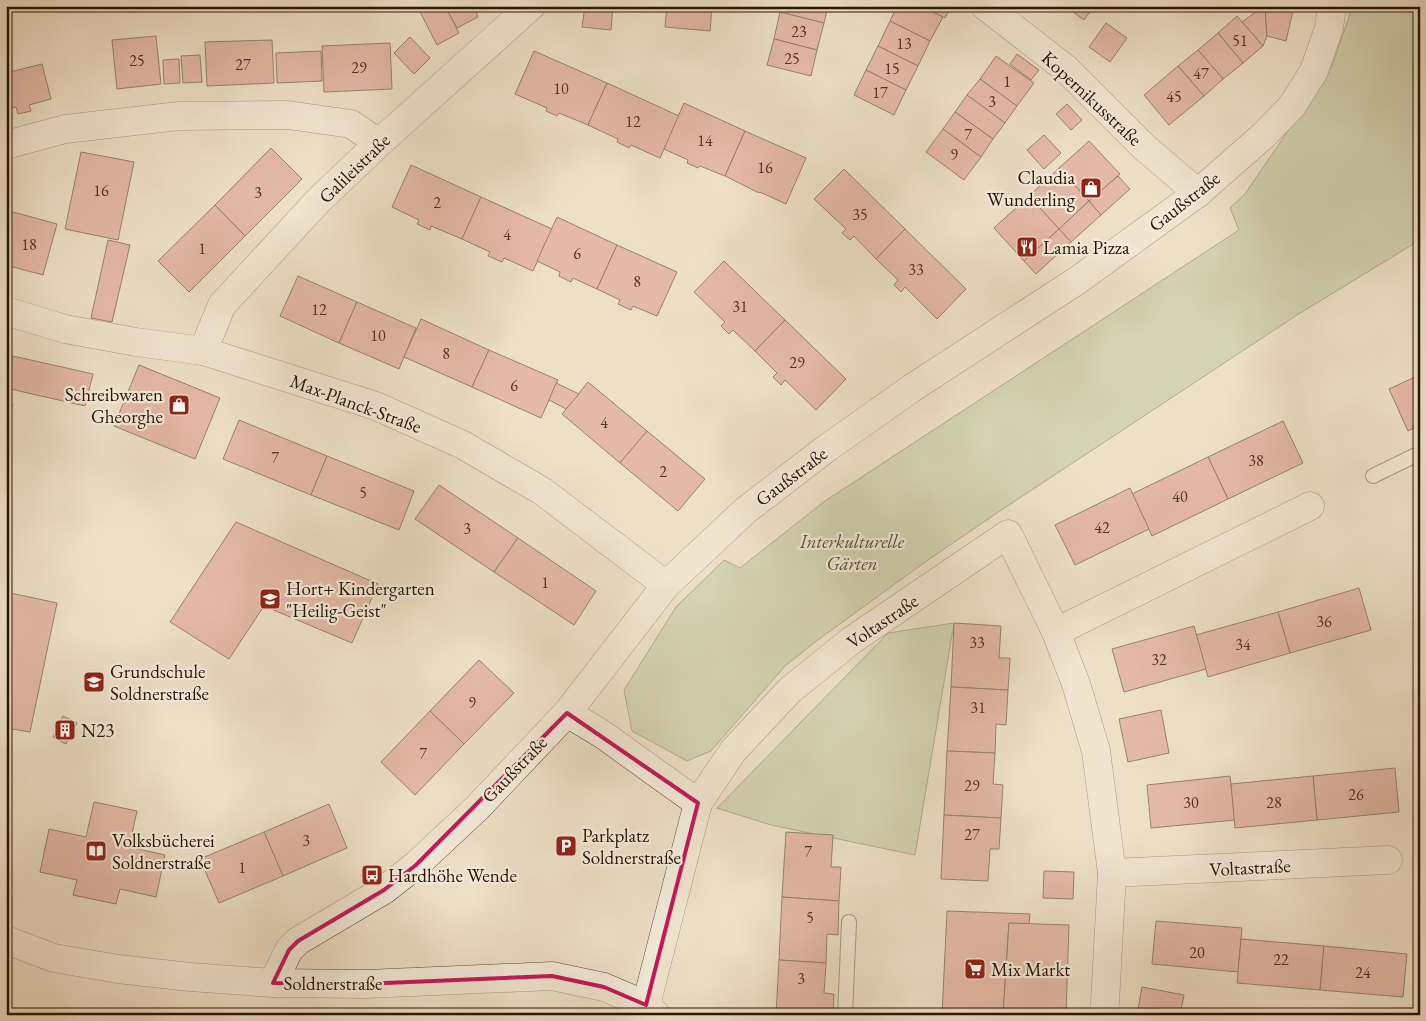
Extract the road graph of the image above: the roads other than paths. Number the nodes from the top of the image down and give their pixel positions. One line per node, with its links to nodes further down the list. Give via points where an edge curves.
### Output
1 (531, 6): 4 (street, Galileistraße)
2 (984, 6): 6 (street, Kopernikusstraße, via 1065,68 1144,146)
3 (1332, 6): 6 (street, Gaußstraße, via 1329,28 1314,71 1292,106)
4 (379, 142): 5 (street, via 352,124 288,115 179,116 66,129); 8 (street, Galileistraße, via 319,200 222,305)
5 (6, 145)
6 (1198, 193): 12 (street, Gaußstraße, via 1078,280 912,388 827,448 746,510)
7 (6, 312): 8 (street, Max-Planck-Straße, via 65,329)
8 (203, 351): 12 (street, Max-Planck-Straße, via 376,406 463,445 542,491)
9 (1420, 452): 10 (lane)
10 (1373, 476)
11 (1310, 506): 13 (street)
12 (666, 585): 14 (street, Gaußstraße)
13 (1056, 632): 15 (street, Voltastraße, via 1008,534 852,640 790,690 733,751); 17 (street, Voltastraße, via 1076,684 1096,752)
14 (567, 713): 15 (street); 20 (street, Gaußstraße, via 477,808 416,865 384,890 298,940 289,950)
15 (698, 802): 21 (street, Voltastraße)
16 (1388, 860): 17 (street, Voltastraße)
17 (1112, 873): 23 (street, Voltastraße)
18 (849, 922): 22 (lane)
19 (6, 940): 20 (street, Soldnerstraße, via 54,958 118,970)
20 (273, 983): 21 (street, Soldnerstraße, via 366,984 552,976 604,986)
21 (651, 1010)
22 (844, 1015)
23 (1103, 1015)

